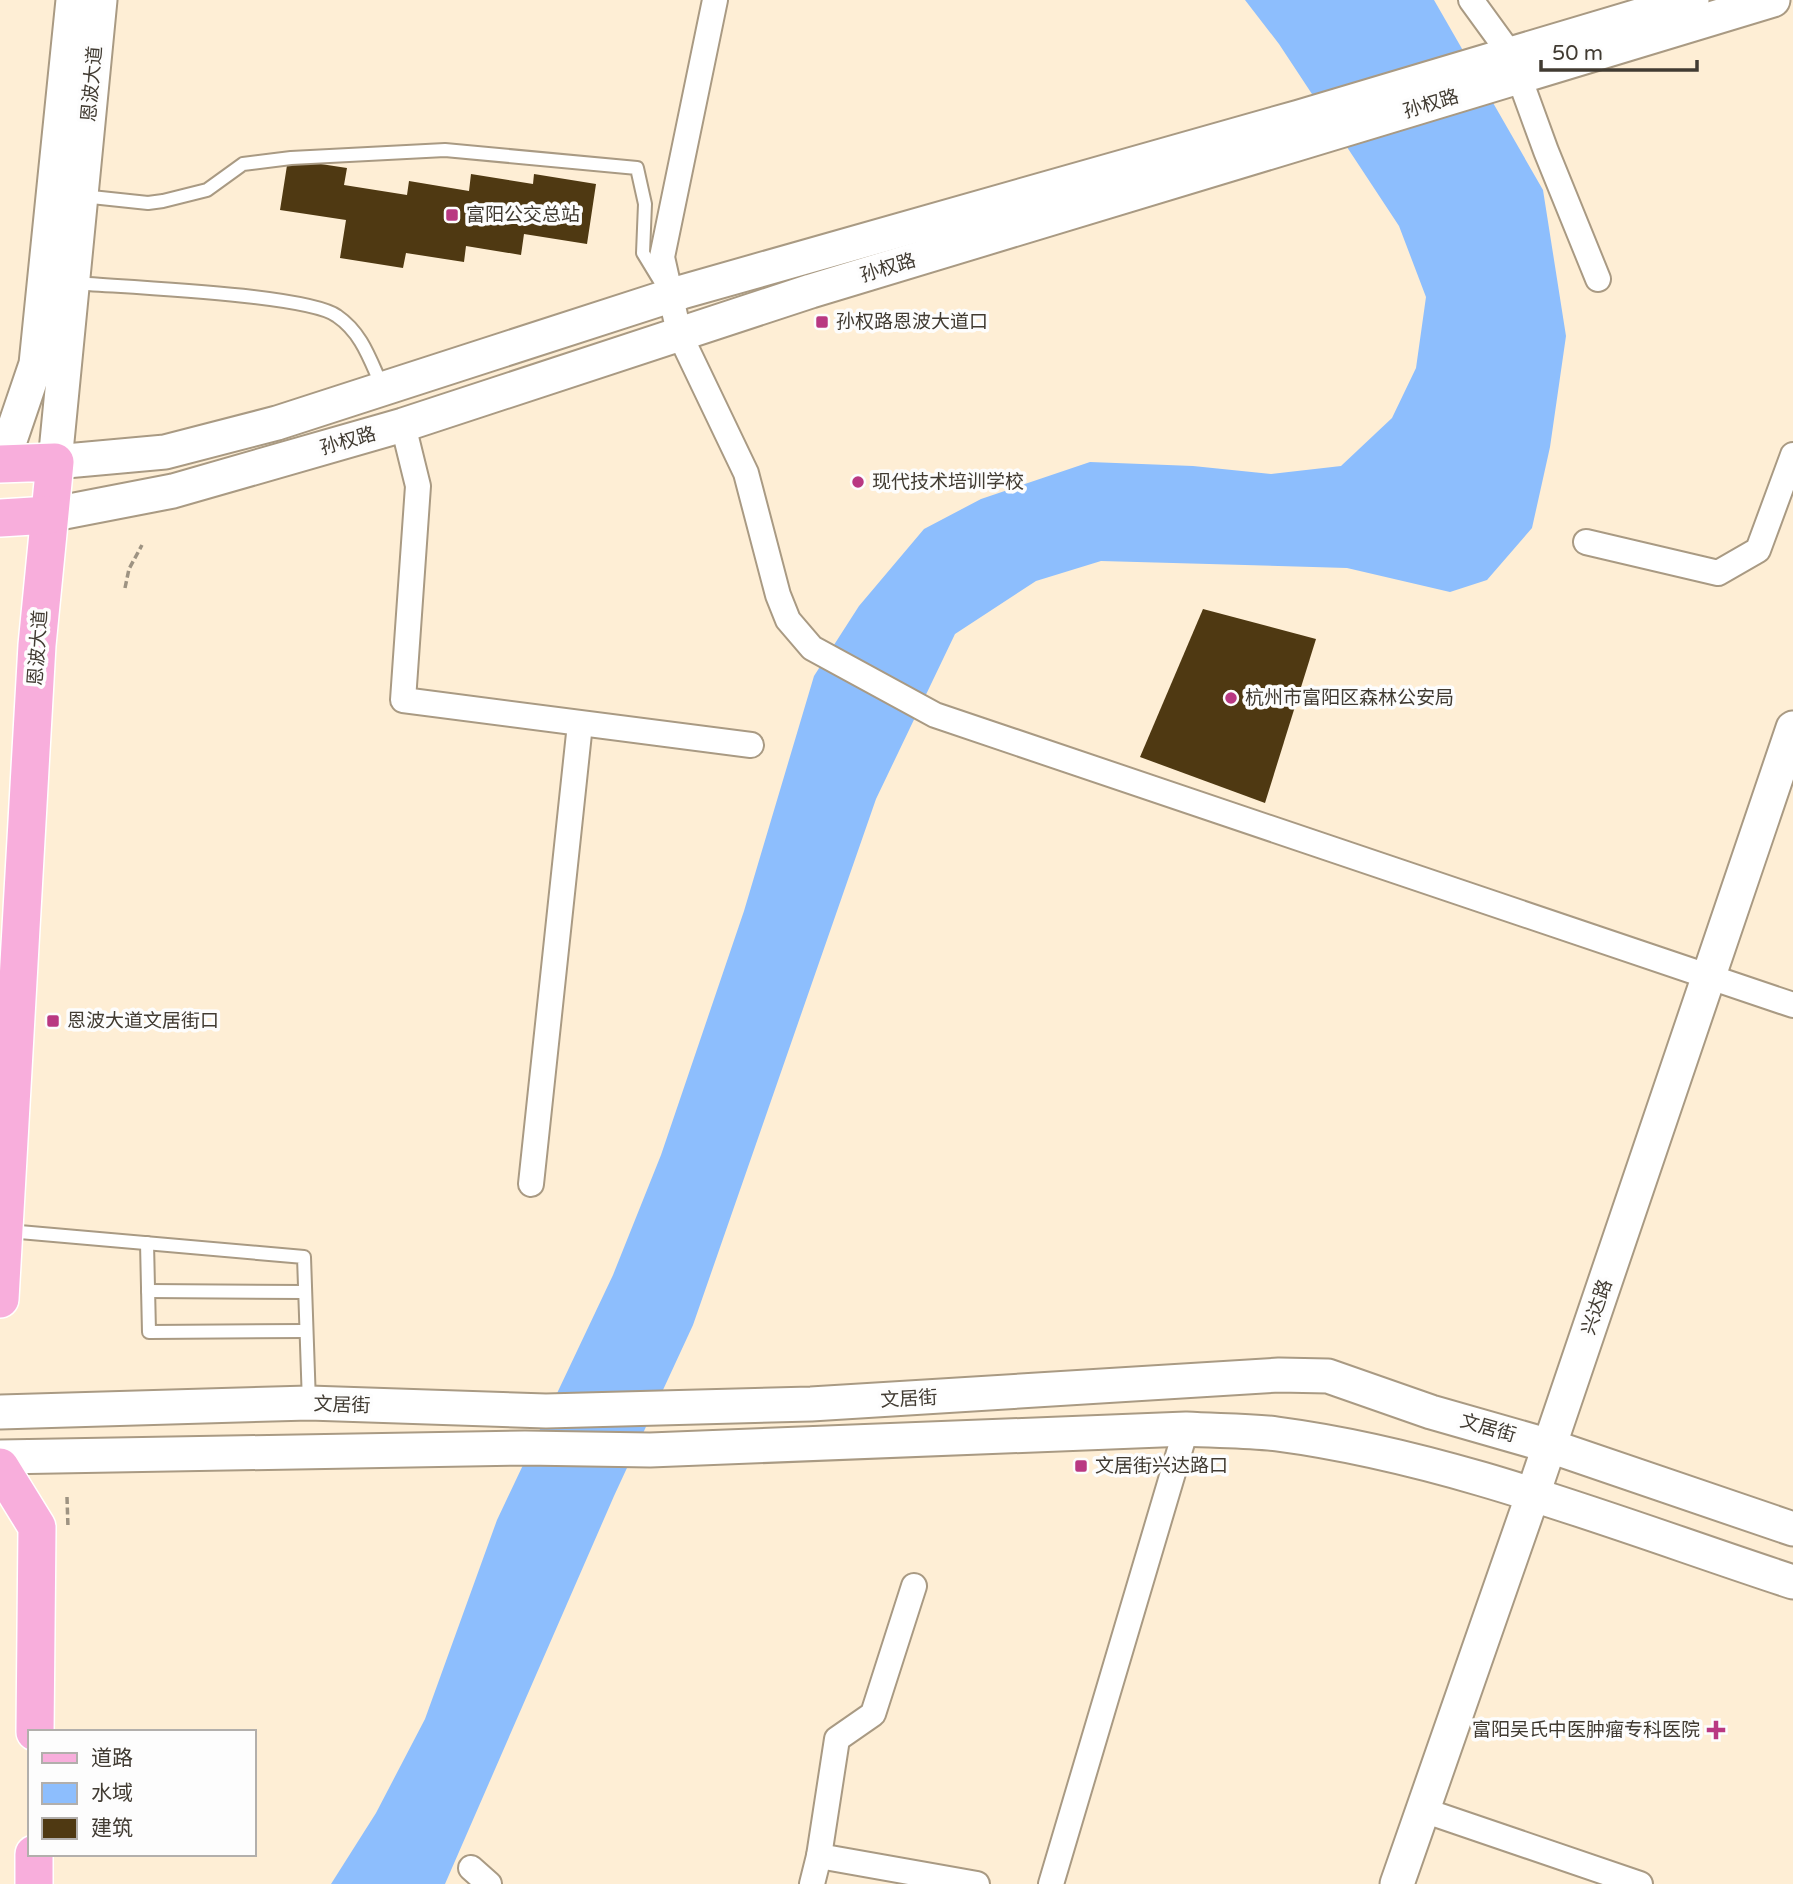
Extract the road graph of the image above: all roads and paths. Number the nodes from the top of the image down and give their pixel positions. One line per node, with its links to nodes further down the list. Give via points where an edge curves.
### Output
1 (73, 0): 18 (main road, 恩波大道, via 36,364)
2 (100, 0): 9 (main road, 恩波大道)
3 (715, 0): 12 (street, via 662,257)
4 (1471, 0): 7 (street)
5 (1692, 0): 7 (main road, 孙权路)
6 (1773, 0): 7 (main road, 孙权路)
7 (1514, 66): 8 (main road, 孙权路); 10 (street)
8 (1301, 129): 12 (main road, 孙权路); 13 (main road, 孙权路)
9 (82, 195): 11 (main road, 恩波大道); 12 (lane, via 148,203 207,190 243,164 445,150 637,168 645,204 643,253)
10 (1598, 278)
11 (74, 283): 14 (lane, via 291,302 335,314 359,335); 17 (main road, 恩波大道)
12 (669, 296): 13 (street); 14 (main road, 孙权路)
13 (679, 333): 15 (main road, 孙权路); 27 (street, via 746,473 788,620 812,648 934,715)
14 (384, 390): 17 (main road, 孙权路, via 165,452)
15 (403, 425): 19 (main road, 孙权路, via 173,491); 24 (street, via 418,486 403,700)
16 (1793, 455): 21 (street, via 1758,550 1718,573)
17 (55, 462): 18 (main road, 孙权路); 19 (main road, 恩波大道)
18 (1, 467)
19 (49, 515): 20 (main road, 孙权路); 30 (main road, 恩波大道)
20 (0, 518)
21 (1586, 542)
22 (142, 545): 23 (path)
23 (125, 588)
24 (580, 724): 26 (street); 29 (street)
25 (1793, 728): 27 (main road, 兴达路)
26 (751, 745)
27 (1710, 975): 28 (street); 39 (main road, 兴达路)
28 (1793, 1005)
29 (531, 1184)
30 (4, 1231): 31 (lane); 34 (main road, 恩波大道)
31 (147, 1243): 32 (lane); 33 (lane, via 304,1257)
32 (149, 1291): 33 (lane); 35 (lane, via 149,1332)
33 (305, 1292): 35 (lane)
34 (0, 1299)
35 (305, 1331): 36 (lane)
36 (309, 1404): 37 (main road, 文居街); 39 (main road, 文居街, via 546,1411 671,1408 947,1398 1267,1375 1328,1376)
37 (0, 1412)
38 (1186, 1429): 40 (main road, 文居街, via 650,1450); 43 (main road, 文居街, via 1274,1433 1346,1445); 55 (street)
39 (1550, 1446): 43 (main road, 兴达路); 45 (main road, 文居街)
40 (0, 1457)
41 (0, 1467): 48 (main road, via 37,1527)
42 (67, 1497): 44 (path)
43 (1532, 1497): 46 (main road, 文居街); 49 (main road, 兴达路)
44 (68, 1528)
45 (1793, 1529)
46 (1793, 1582)
47 (914, 1586): 51 (street, via 873,1714 837,1739)
48 (35, 1730)
49 (1423, 1810): 56 (main road, 兴达路); 57 (street)
50 (34, 1856): 52 (main road)
51 (819, 1856): 53 (street); 54 (street)
52 (34, 1884)
53 (812, 1884)
54 (977, 1884)
55 (1051, 1884)
56 (1397, 1884)
57 (1640, 1884)

